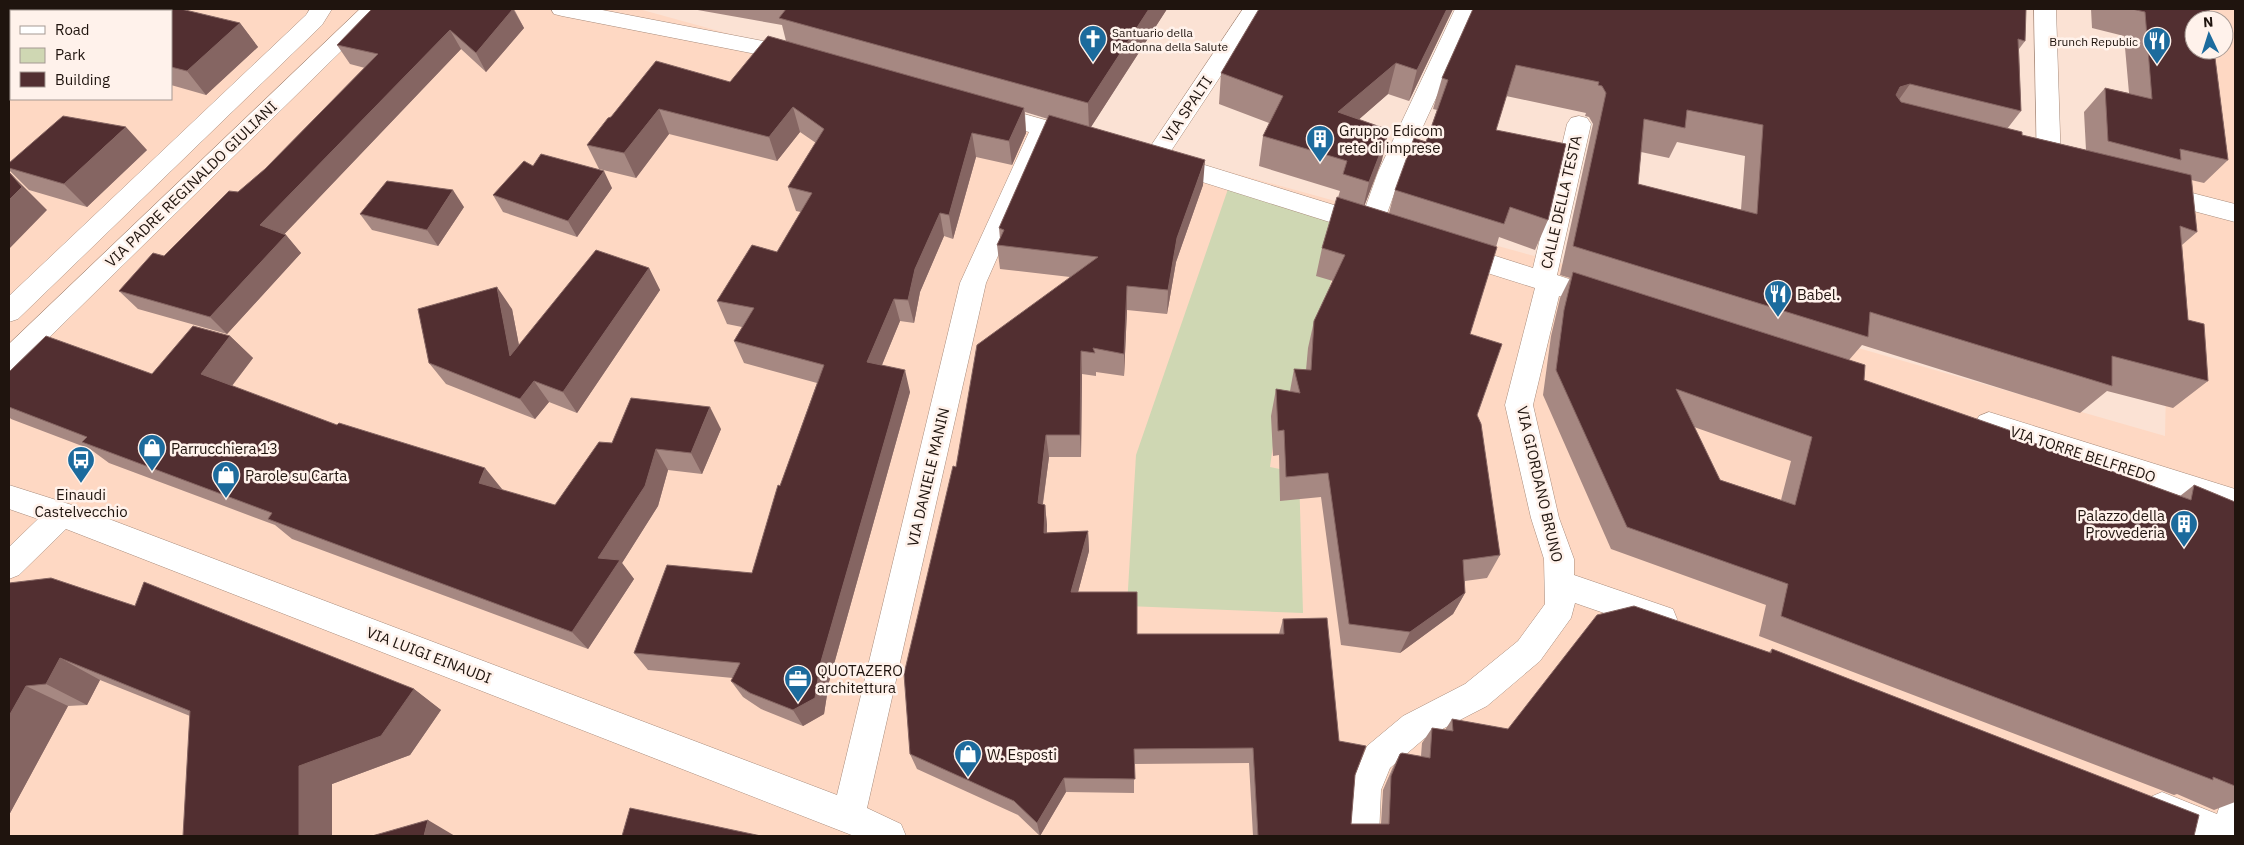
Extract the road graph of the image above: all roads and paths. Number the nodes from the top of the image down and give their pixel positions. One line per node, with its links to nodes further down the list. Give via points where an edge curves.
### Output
1 (320, 9): 20 (street, via 309,25)
2 (373, 9): 21 (street, VIA PADRE REGINALDO GIULIANI)
3 (571, 9): 7 (street, via 763,48)
4 (1254, 9): 13 (street, VIA SPALTI)
5 (1466, 9): 13 (street, via 1390,172 1380,229)
6 (2045, 9): 14 (street)
7 (819, 64)
8 (970, 106): 10 (street)
9 (1579, 124): 18 (street, CALLE DELLA TESTA)
10 (1043, 127): 11 (street); 30 (street, VIA DANIELE MANIN, via 973,283)
11 (1105, 145)
12 (1130, 152): 13 (street)
13 (1154, 159)
14 (2049, 166)
15 (2136, 188): 16 (street)
16 (2235, 213)
17 (1435, 246): 18 (street)
18 (1546, 282): 19 (street); 27 (street, VIA GIORDANO BRUNO, via 1519,405 1545,518 1559,559)
19 (1626, 307)
20 (9, 312)
21 (9, 360)
22 (1965, 416): 24 (street, VIA TORRE BELFREDO)
23 (10, 500): 25 (street, VIA LUIGI EINAUDI)
24 (2235, 501)
25 (62, 514): 26 (street); 30 (street, VIA LUIGI EINAUDI)
26 (9, 566)
27 (1560, 584): 28 (street); 33 (street, VIA GIORDANO BRUNO, via 1560,608 1529,651 1476,696 1414,727 1378,758 1365,790)
28 (1690, 628)
29 (2135, 799): 31 (street)
30 (845, 826): 32 (street, VIA LUIGI EINAUDI)
31 (2230, 826)
32 (889, 836)
33 (1362, 836)

